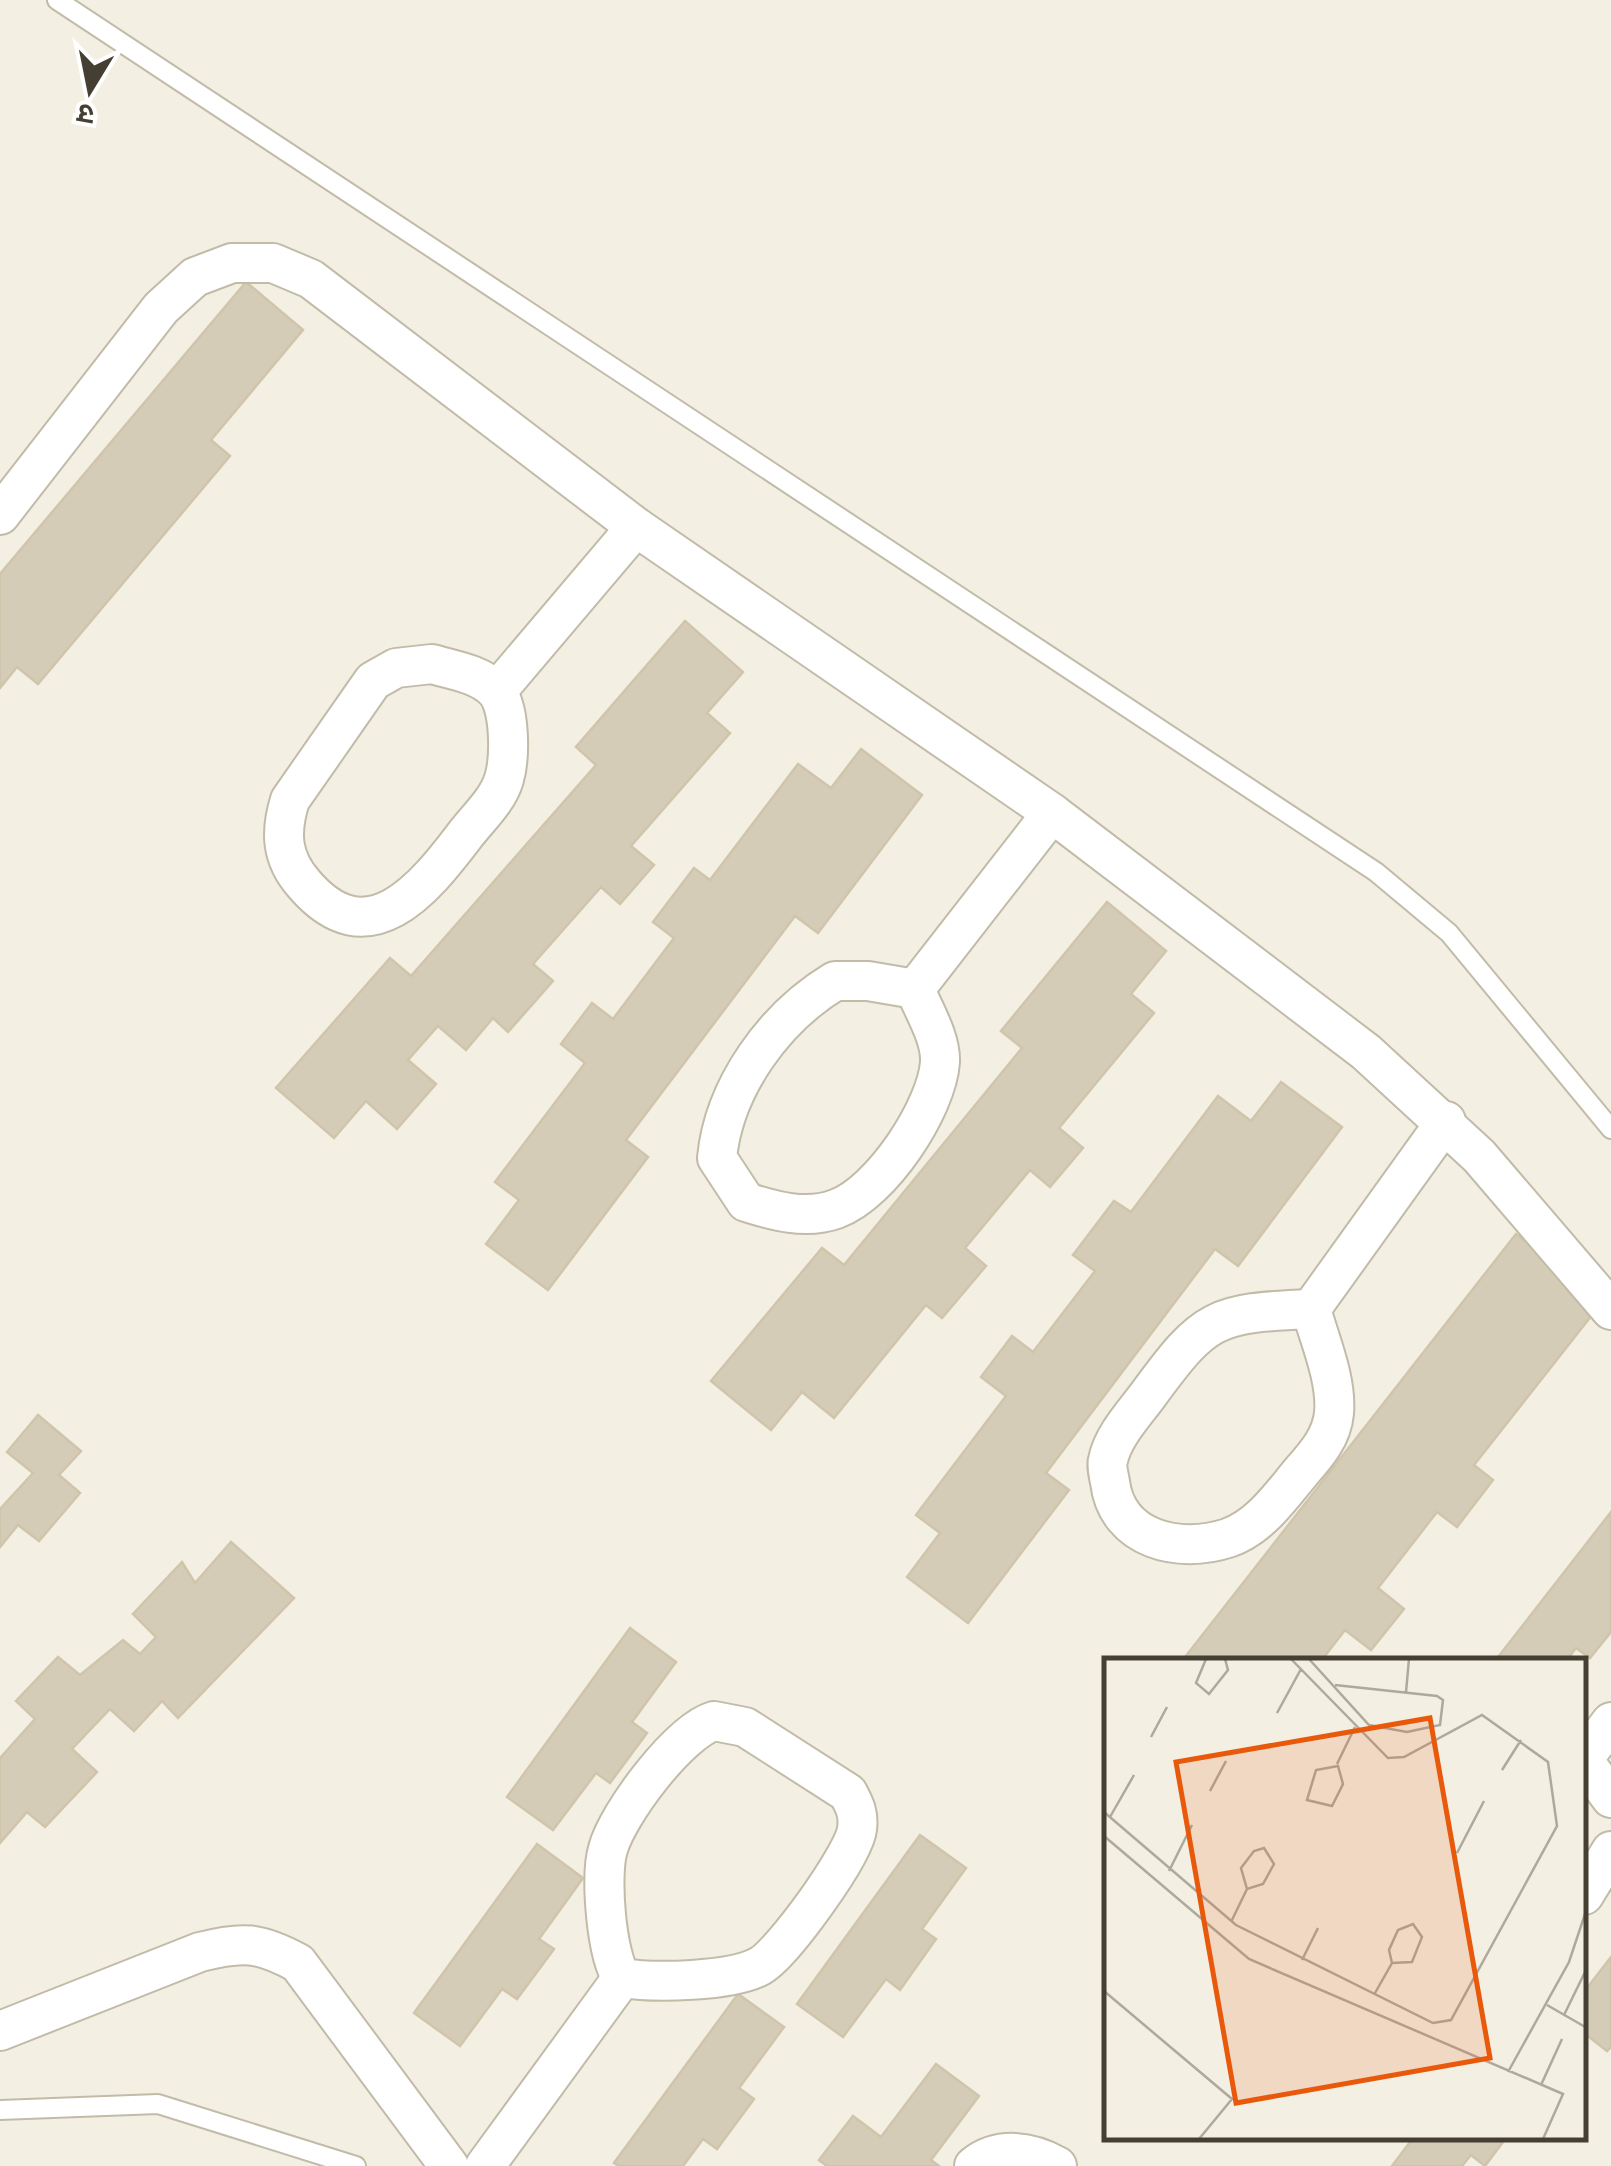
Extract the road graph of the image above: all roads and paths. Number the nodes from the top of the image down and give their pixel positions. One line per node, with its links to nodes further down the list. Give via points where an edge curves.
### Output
1 (57, 0): 8 (lane, via 1376,872 1449,934)
2 (0, 515): 3 (street, via 194,277 232,263 273,262 311,279)
3 (636, 527): 4 (street); 5 (street)
4 (496, 691): 4 (street, via 506,745 505,777 496,795 424,889 398,909 367,916 330,910 295,873 284,852 283,822 299,780 373,680 396,668 432,664 476,677)
5 (1052, 813): 6 (street); 7 (street, via 1366,1052)
6 (915, 990): 6 (street, via 941,1058 910,1139 860,1196 836,1209 802,1214 746,1202 716,1158 726,1108 762,1048 810,996 835,982 868,980)
7 (1446, 1121): 9 (street); 10 (street)
8 (1611, 1129)
9 (1311, 1310): 9 (street, via 1242,1312 1188,1340 1107,1461 1112,1498 1130,1529 1162,1542 1230,1537 1266,1514 1313,1458 1334,1415)
10 (1611, 1310)
11 (1611, 1722): 12 (street)
12 (1586, 1757)
13 (1586, 1763): 14 (street)
14 (1611, 1798)
15 (1611, 1850): 16 (street)
16 (1586, 1892)
17 (622, 1978): 17 (street, via 612,1952 607,1853 615,1828 687,1734 714,1721 745,1727 848,1793 858,1810 853,1843 778,1952 733,1975); 22 (street)
18 (0, 2031): 21 (street, via 200,1952 234,1943 266,1946 298,1963)
19 (0, 2110): 20 (lane, via 158,2104)
20 (356, 2166)
21 (449, 2166)
22 (485, 2166)
23 (974, 2166): 24 (street, via 1006,2152 1040,2156)
24 (1057, 2166)

